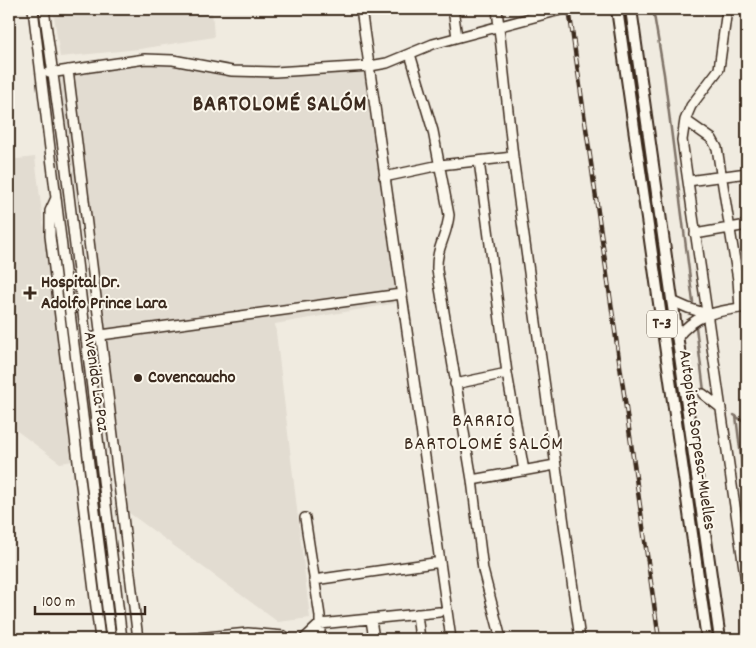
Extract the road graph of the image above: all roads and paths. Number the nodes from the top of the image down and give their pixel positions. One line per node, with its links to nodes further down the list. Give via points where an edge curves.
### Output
1 (34, 9): 18 (street, Avenida La Paz)
2 (44, 9): 17 (street, Avenida La Paz)
3 (361, 9): 15 (street)
4 (453, 9): 13 (street)
5 (497, 9): 11 (street)
6 (564, 9): 11 (street)
7 (609, 9): 12 (main road)
8 (617, 9): 12 (main road, Autopista Sorpesa-Muelles / T-3)
9 (631, 9): 37 (main road, Autopista Sorpesa-Muelles / T-3)
10 (727, 9): 19 (street, via 719,69)
11 (499, 26): 13 (street); 20 (street)
12 (620, 30): 73 (main road, Autopista Sorpesa-Muelles / T-3)
13 (457, 37): 14 (street)
14 (410, 54): 15 (street); 24 (street)
15 (370, 66): 16 (street, via 275,72 232,71 173,60 145,59); 26 (street)
16 (68, 70): 17 (street); 21 (street)
17 (53, 72): 18 (street); 22 (street, Avenida La Paz)
18 (41, 74): 29 (street, Avenida La Paz)
19 (684, 120): 27 (street, via 715,144); 28 (street, via 682,140)
20 (512, 157): 23 (street); 49 (street)
21 (79, 161): 22 (street); 30 (street)
22 (65, 162): 31 (street, Avenida La Paz)
23 (479, 162): 24 (street); 43 (street)
24 (440, 165): 26 (street); 44 (street, via 448,225 436,260)
25 (747, 173): 27 (street)
26 (384, 177): 36 (street)
27 (721, 177): 28 (street); 33 (street)
28 (688, 181): 34 (street)
29 (56, 198): 60 (street, via 50,211 50,236); 61 (street, Avenida La Paz)
30 (85, 209): 31 (street); 40 (street)
31 (70, 211): 42 (street, Avenida La Paz)
32 (747, 226): 33 (street)
33 (730, 229): 34 (street); 35 (street)
34 (695, 234): 39 (street)
35 (743, 280): 38 (street)
36 (401, 294): 40 (street); 70 (street)
37 (672, 301): 39 (street, T-3); 41 (main road, Autopista Sorpesa-Muelles / T-3)
38 (744, 308): 39 (street)
39 (706, 314): 41 (street, via 688,325); 46 (street)
40 (101, 335): 42 (street); 47 (street)
41 (677, 338): 74 (main road, Autopista Sorpesa-Muelles / T-3)
42 (86, 340): 48 (street, Avenida La Paz)
43 (507, 373): 44 (street); 50 (street)
44 (455, 384): 51 (street)
45 (703, 394): 46 (street)
46 (721, 408): 55 (street)
47 (111, 414): 48 (street); 63 (street)
48 (95, 415): 62 (street, Avenida La Paz)
49 (555, 466): 50 (street); 72 (street)
50 (524, 471): 51 (street)
51 (472, 480): 71 (street, via 483,570)
52 (305, 518): 54 (street)
53 (434, 563): 54 (street)
54 (314, 580): 59 (street)
55 (747, 589)
56 (439, 612): 57 (street)
57 (417, 614): 58 (street); 69 (street)
58 (371, 620): 59 (street); 68 (street)
59 (320, 624): 66 (street); 67 (street)
60 (100, 639)
61 (111, 639)
62 (122, 639)
63 (138, 639)
64 (186, 639): 65 (street, via 248,633)
65 (288, 639)
66 (304, 639)
67 (315, 639)
68 (374, 639)
69 (420, 639)
70 (451, 639)
71 (501, 639)
72 (580, 639)
73 (708, 639)
74 (720, 639)

